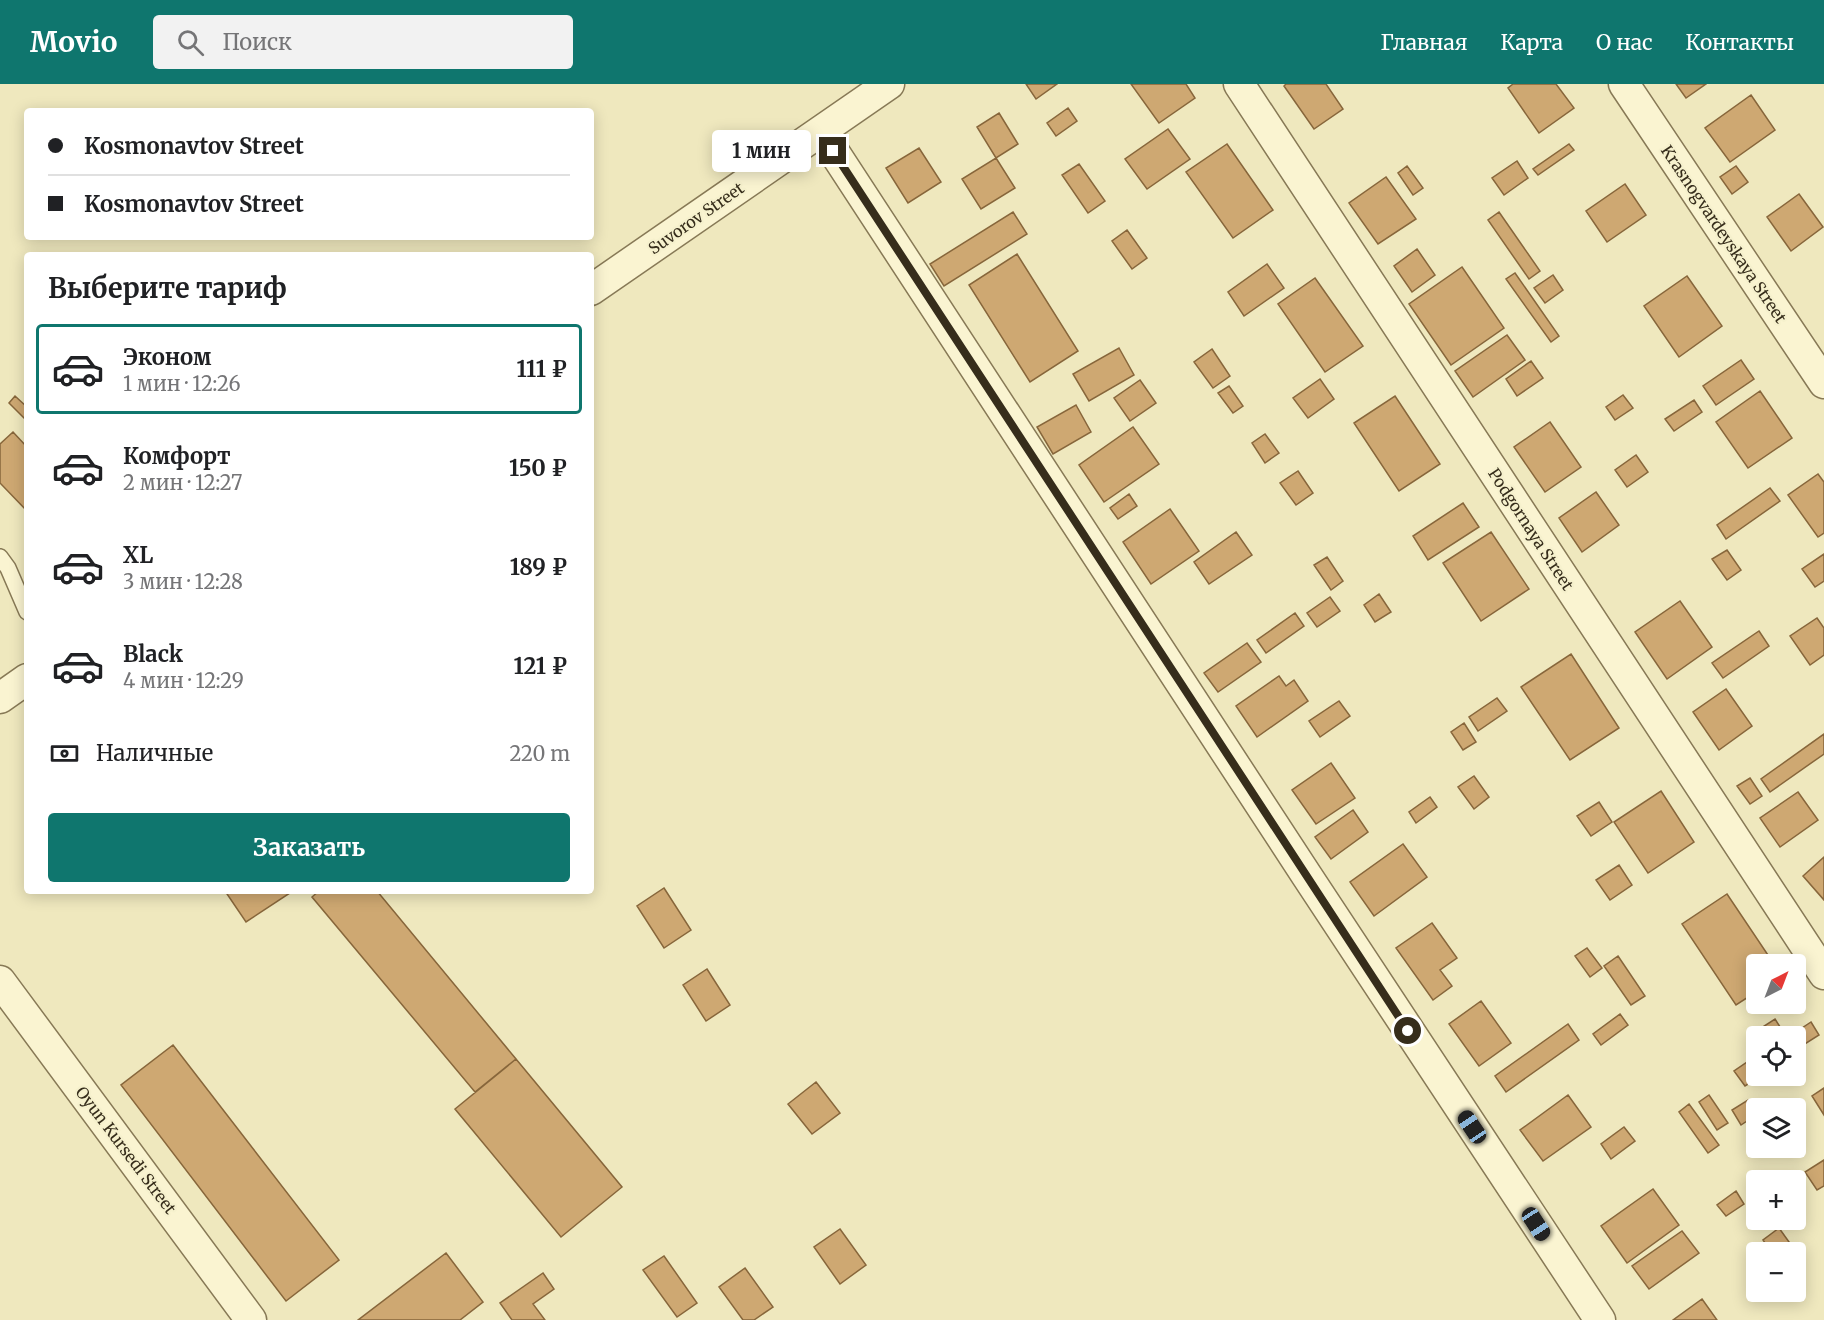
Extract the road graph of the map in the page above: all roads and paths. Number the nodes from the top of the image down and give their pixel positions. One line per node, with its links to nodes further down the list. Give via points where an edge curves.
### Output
1 (889, 84): 4 (street, Suvorov Street)
2 (1239, 84): 11 (street, Podgornaya Street)
3 (1624, 84): 6 (street, Krasnogvardeyskaya Street)
4 (821, 132): 5 (street, Suvorov Street); 14 (street)
5 (594, 288)
6 (1824, 383)
7 (0, 557): 8 (lane)
8 (24, 605)
9 (24, 681): 10 (street)
10 (0, 698)
11 (1824, 974)
12 (0, 981): 13 (street, Oyun Kursedi Street)
13 (251, 1320)
14 (1600, 1320)

